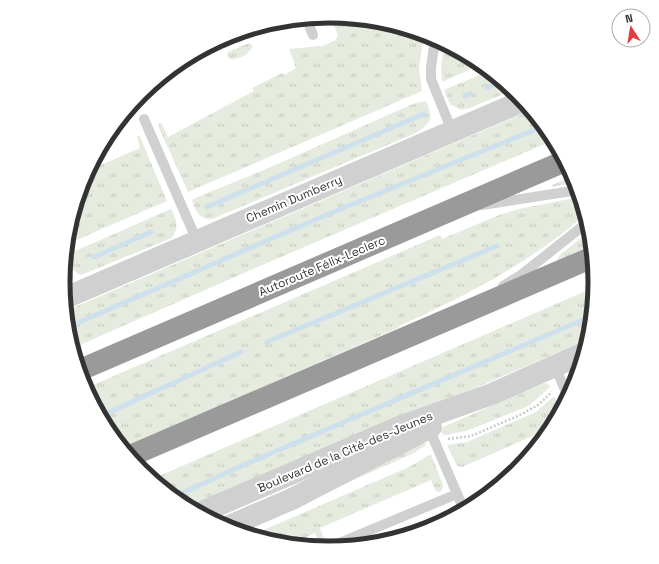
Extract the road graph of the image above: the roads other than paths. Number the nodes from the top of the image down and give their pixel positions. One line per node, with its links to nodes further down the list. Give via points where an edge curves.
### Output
1 (309, 24): 2 (lane)
2 (313, 35)
3 (434, 45): 6 (lane, via 431,79)
4 (517, 103): 6 (street, Chemin Dumberry)
5 (144, 119): 11 (lane)
6 (452, 131): 11 (street, Chemin Dumberry)
7 (560, 163): 9 (highway, Autoroute Félix-Leclerc)
8 (572, 191): 9 (lane)
9 (455, 209): 17 (highway, Autoroute Félix-Leclerc)
10 (583, 226): 14 (lane, via 521,275)
11 (196, 241): 13 (street, Chemin Dumberry)
12 (587, 259): 14 (highway)
13 (70, 290)
14 (459, 314): 20 (highway)
15 (578, 356): 16 (street, Boulevard de la Cité-des-Jeunes)
16 (555, 366): 18 (lane); 19 (street, Boulevard de la Cité-des-Jeunes, via 492,394)
17 (85, 368)
18 (565, 390)
19 (432, 429): 21 (lane); 23 (street, Boulevard de la Cité-des-Jeunes, via 399,427); 24 (street, Boulevard de la Cité-des-Jeunes)
20 (136, 454)
21 (457, 494): 22 (lane); 25 (lane)
22 (462, 504)
23 (207, 510)
24 (237, 524)
25 (346, 540)

